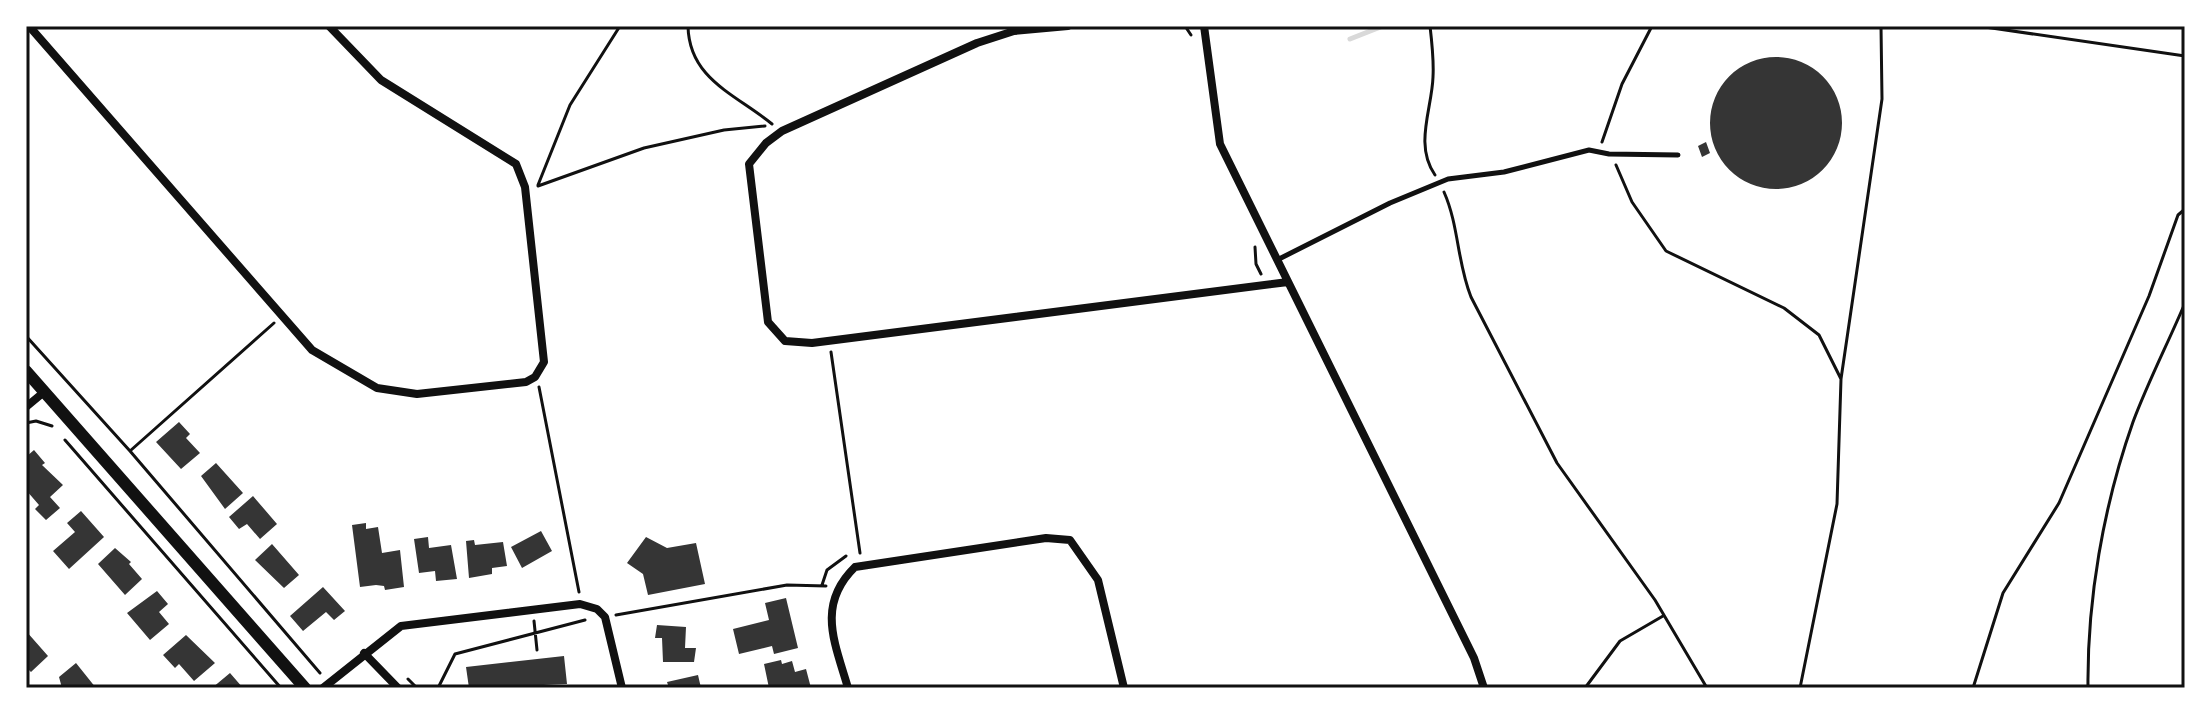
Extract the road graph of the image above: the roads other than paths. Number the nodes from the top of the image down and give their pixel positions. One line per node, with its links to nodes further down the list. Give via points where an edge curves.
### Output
1 (29, 26): 2 (street, via 312,350 377,388 417,394 526,382 544,362 525,187 516,164 381,80)
2 (329, 26)
3 (1068, 26): 7 (street, via 1014,31 977,43 766,143 749,164 768,322 785,341 829,341)
4 (1204, 26): 6 (street, via 1220,144)
5 (1678, 155): 6 (lane, via 1589,150 1440,182)
6 (1277, 260): 7 (street)
7 (1288, 282): 18 (street, via 1474,658)
8 (26, 371): 9 (street)
9 (44, 392): 10 (street); 13 (street)
10 (26, 407)
11 (364, 653): 12 (street); 14 (street); 15 (street, via 401,626 580,604 605,617)
12 (326, 686)
13 (305, 688)
14 (398, 688)
15 (622, 688)
16 (848, 688): 17 (street, via 832,630 831,603 855,567 1046,538 1070,540 1098,580)
17 (1124, 688)
18 (1484, 688)

